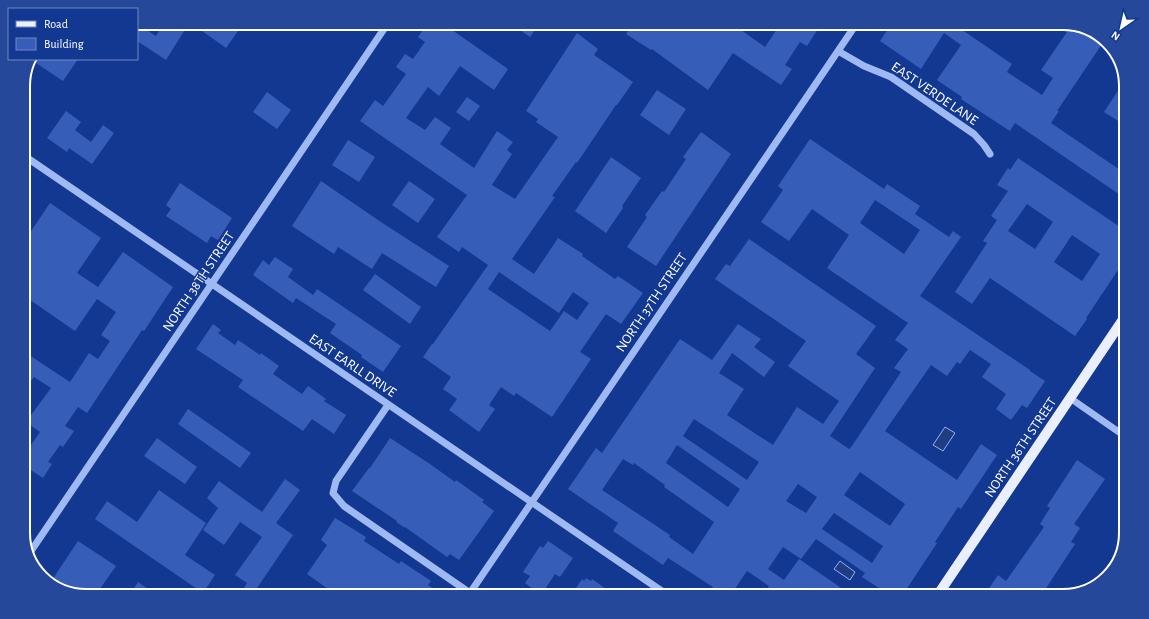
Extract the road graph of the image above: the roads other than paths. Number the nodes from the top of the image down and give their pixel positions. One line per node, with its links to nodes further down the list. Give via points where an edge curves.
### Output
1 (383, 30): 6 (street, NORTH 38TH STREET)
2 (852, 30): 3 (street, NORTH 37TH STREET)
3 (838, 51): 4 (street, EAST VERDE LANE, via 864,66 891,77 974,134); 11 (street, NORTH 37TH STREET)
4 (990, 154)
5 (30, 160): 6 (street, EAST EARLL DRIVE)
6 (211, 285): 9 (street, EAST EARLL DRIVE); 12 (street, NORTH 38TH STREET)
7 (1119, 325): 8 (main road, NORTH 36TH STREET)
8 (1070, 398): 10 (street); 16 (main road, NORTH 36TH STREET)
9 (388, 405): 11 (street, EAST EARLL DRIVE); 13 (street, via 336,481 333,493 344,506)
10 (1119, 432)
11 (532, 501): 14 (street, NORTH 37TH STREET); 15 (street, EAST EARLL DRIVE)
12 (32, 549)
13 (462, 589)
14 (472, 589)
15 (659, 589)
16 (941, 589)

